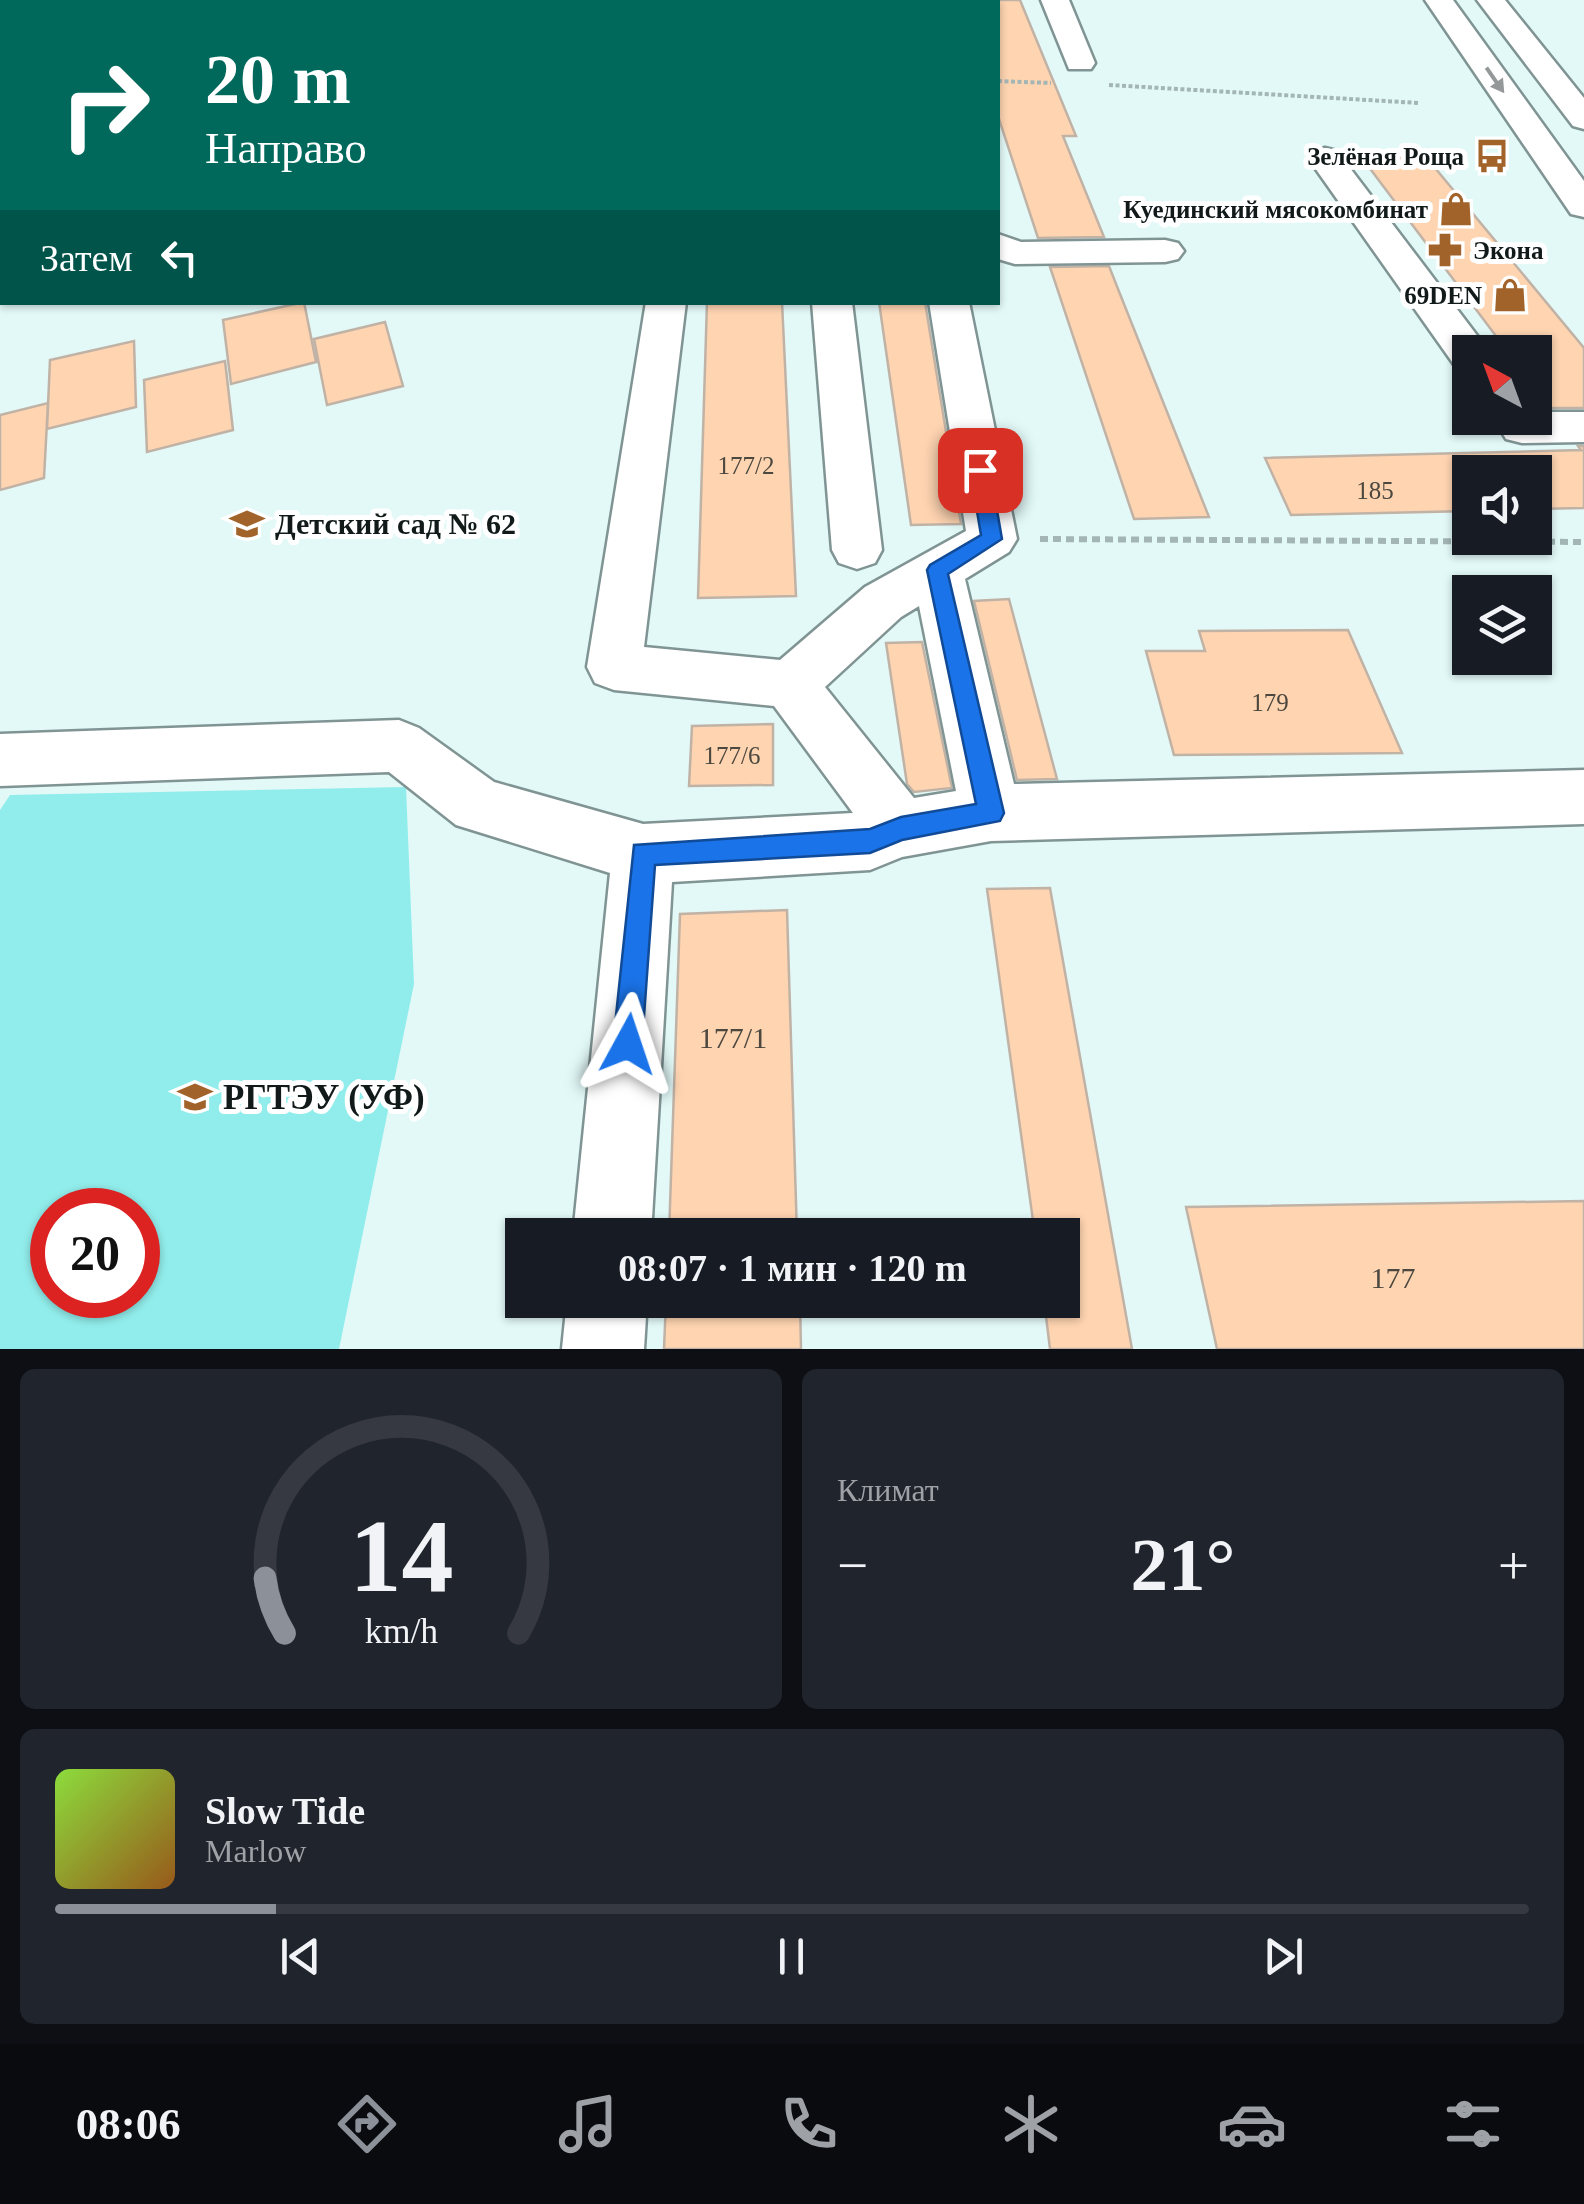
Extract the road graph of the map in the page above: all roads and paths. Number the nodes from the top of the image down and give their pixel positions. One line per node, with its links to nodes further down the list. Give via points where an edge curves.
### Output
1 (1055, 0): 4 (main road)
2 (1439, 0): 11 (main road, one-way to 11)
3 (1491, 0): 9 (main road)
4 (1080, 63)
5 (1000, 81): 6 (path)
6 (1054, 83)
7 (1109, 85): 8 (path)
8 (1420, 103)
9 (1584, 119)
10 (1325, 158): 17 (main road)
11 (1584, 206)
12 (1000, 246): 13 (main road, via 1014,252)
13 (1165, 251)
14 (666, 305): 24 (main road, via 614,667)
15 (832, 305): 22 (main road)
16 (950, 305): 20 (main road)
17 (1455, 335)
18 (1584, 427): 19 (main road)
19 (1552, 428)
20 (992, 539): 21 (path); 23 (main road)
21 (1584, 542)
22 (857, 550)
23 (937, 570): 24 (main road, via 882,602); 27 (main road)
24 (790, 684): 28 (main road)
25 (0, 760): 29 (main road, via 119,775 399,746 477,805)
26 (1584, 797): 27 (main road)
27 (991, 813): 28 (main road)
28 (901, 828): 29 (main road, via 870,841)
29 (643, 854): 30 (main road)
30 (613, 1218)
31 (606, 1318): 32 (main road)
32 (603, 1349)

